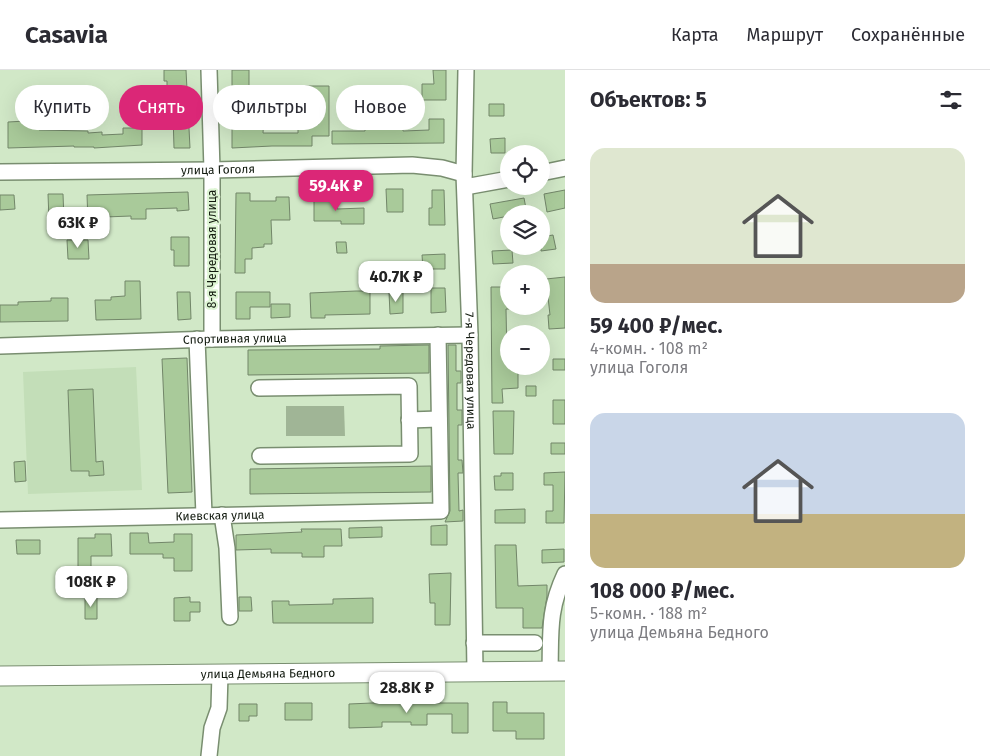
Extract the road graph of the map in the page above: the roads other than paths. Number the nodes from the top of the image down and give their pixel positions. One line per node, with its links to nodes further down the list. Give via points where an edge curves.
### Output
1 (209, 70): 4 (street, 8-я Чередовая улица)
2 (466, 70): 8 (street, 7-я Чередовая улица)
3 (565, 168): 5 (street)
4 (212, 170): 6 (street, улица Гоголя); 8 (street, улица Гоголя, via 412,164 442,168); 11 (street, 8-я Чередовая улица)
5 (550, 171)
6 (0, 172)
7 (500, 179): 8 (street, улица Гоголя)
8 (465, 181): 10 (street, 7-я Чередовая улица)
9 (438, 335): 10 (street, Спортивная улица); 11 (street, Спортивная улица); 14 (street)
10 (470, 335): 22 (street, 7-я Чередовая улица)
11 (205, 339): 12 (street, Спортивная улица); 18 (street, 8-я Чередовая улица)
12 (0, 346)
13 (259, 388): 15 (street, via 409,386)
14 (439, 419): 15 (street); 17 (street, Киевская улица, via 441,511)
15 (409, 420): 16 (street, via 410,454)
16 (260, 456)
17 (222, 515): 18 (street, Киевская улица); 21 (street)
18 (204, 516): 19 (street, Киевская улица)
19 (0, 520)
20 (565, 574): 24 (street, via 551,618)
21 (230, 617)
22 (474, 643): 23 (street); 25 (street, 7-я Чередовая улица)
23 (534, 643)
24 (558, 671): 25 (main road, улица Демьяна Бедного)
25 (475, 672): 26 (main road, улица Демьяна Бедного)
26 (220, 674): 27 (main road, улица Демьяна Бедного); 28 (street, via 220,708 212,728)
27 (0, 676)
28 (209, 756)

